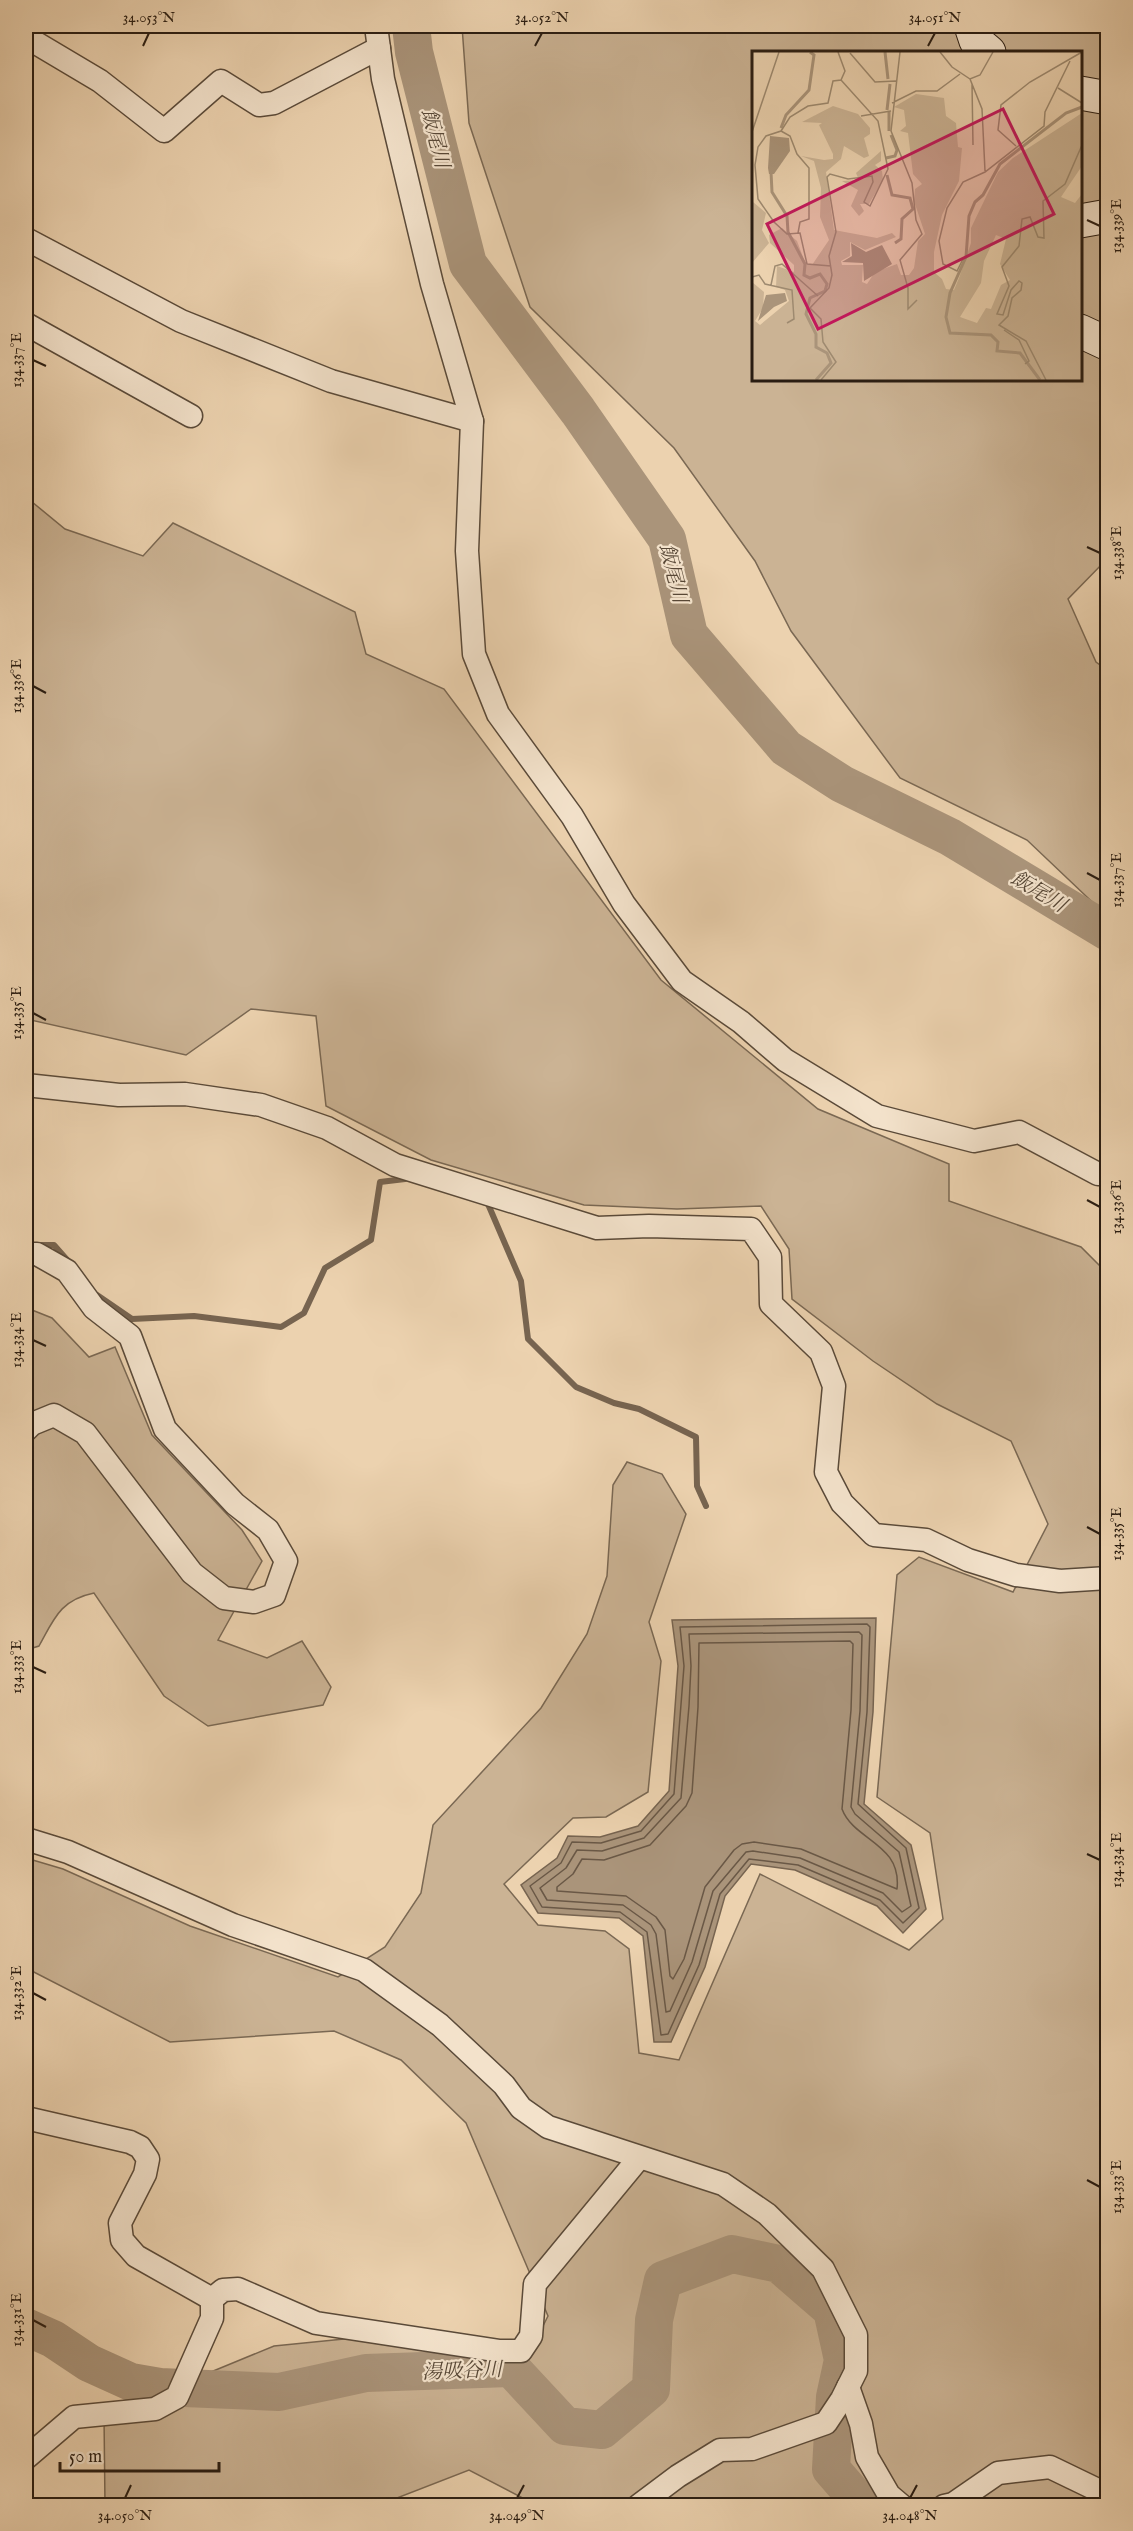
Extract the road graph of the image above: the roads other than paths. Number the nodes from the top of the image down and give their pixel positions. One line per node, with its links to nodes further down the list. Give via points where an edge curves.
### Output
1 (376, 26): 4 (street)
2 (971, 26): 5 (main road, via 976,41)
3 (26, 37): 4 (street, via 100,81 165,131 221,81 259,105 274,103)
4 (379, 48): 15 (street, via 432,284)
5 (988, 51)
6 (1082, 93): 7 (main road)
7 (1107, 98)
8 (1107, 216): 9 (main road)
9 (1082, 221)
10 (26, 239): 15 (street, via 181,321 331,381)
11 (26, 324): 14 (street)
12 (1082, 332): 13 (main road)
13 (1107, 344)
14 (191, 416)
15 (472, 421): 17 (street, via 467,551 474,654 498,714 572,816 624,904 682,981 741,1022 785,1060 877,1116 974,1142 1019,1132 1098,1174)
16 (26, 1085): 20 (street, via 119,1095 185,1094 261,1105 327,1128 395,1165 597,1228 751,1229 770,1257 771,1304 821,1352 834,1386 826,1472 842,1503 874,1535 926,1540 968,1560 1016,1575 1060,1581)
17 (1107, 1173)
18 (26, 1254): 19 (street, via 37,1254 67,1271 94,1308 130,1336 165,1429 235,1504 268,1530 286,1561 274,1595 254,1602 224,1598 192,1573 86,1433 54,1415)
19 (26, 1430)
20 (1107, 1578)
21 (26, 1839): 23 (street, via 68,1851 232,1925 364,1970 440,2025 504,2085 520,2108 548,2127)
22 (26, 2118): 24 (street, via 140,2147 148,2159 145,2174 120,2223 122,2240 135,2256)
23 (639, 2158): 24 (street, via 535,2283 531,2336 521,2351 316,2323 238,2289 223,2290); 25 (street, via 723,2184 767,2214 823,2269 856,2336 856,2371)
24 (212, 2299): 26 (street, via 212,2318 181,2387 155,2409 74,2417)
25 (845, 2393): 28 (street, via 826,2423 752,2449 720,2450); 29 (street, via 861,2424 867,2457 888,2495)
26 (26, 2458)
27 (1107, 2495): 30 (street, via 1050,2467 998,2473 953,2504)
28 (638, 2505)
29 (902, 2505)
30 (944, 2505)

